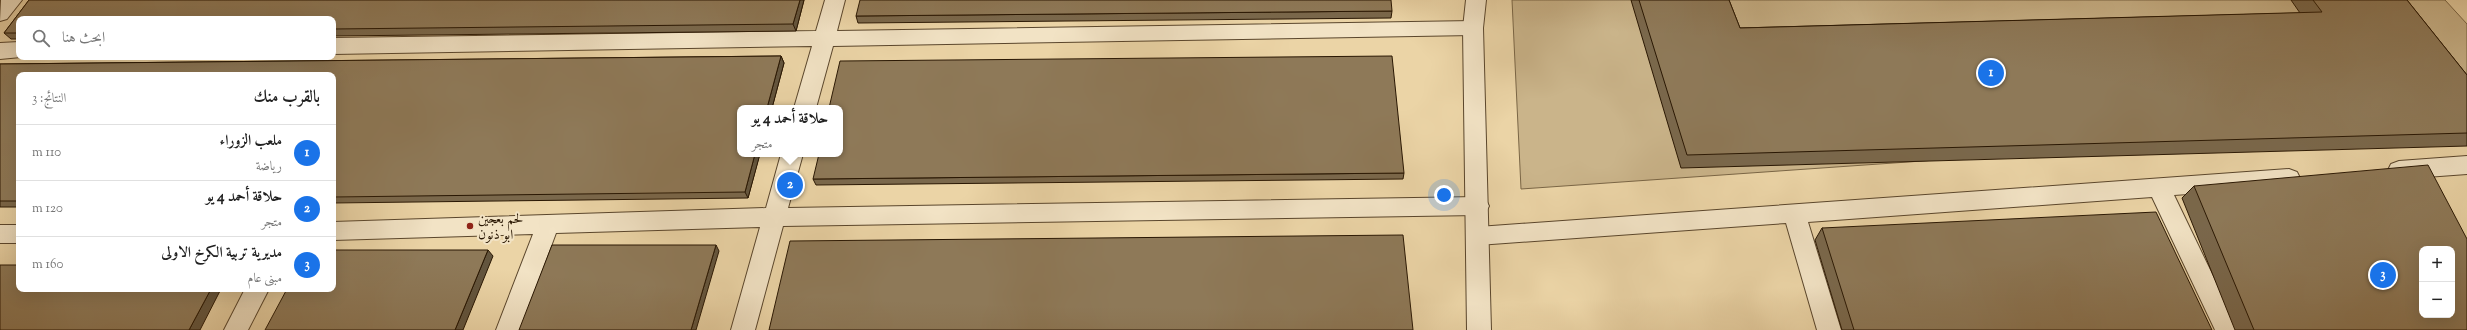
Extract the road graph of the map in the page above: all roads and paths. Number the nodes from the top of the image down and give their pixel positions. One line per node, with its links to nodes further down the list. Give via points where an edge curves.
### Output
1 (12, 0): 4 (street)
2 (835, 0): 6 (street)
3 (1476, 0): 5 (street)
4 (0, 14)
5 (1473, 28): 6 (street); 16 (street)
6 (824, 40): 7 (street); 10 (street)
7 (336, 46)
8 (16, 50): 9 (street)
9 (0, 51)
10 (806, 105)
11 (791, 157): 18 (street)
12 (2467, 165): 13 (street)
13 (2381, 171)
14 (2310, 176): 15 (street)
15 (2159, 187): 17 (street); 30 (street)
16 (1478, 206): 18 (street); 23 (street)
17 (1794, 213): 23 (street); 29 (street)
18 (775, 217): 19 (street); 27 (street)
19 (548, 224): 20 (street); 26 (street)
20 (336, 231)
21 (0, 234): 22 (street)
22 (16, 234)
23 (1478, 236): 28 (street)
24 (255, 292): 25 (street)
25 (236, 330)
26 (508, 330)
27 (743, 330)
28 (1479, 330)
29 (1829, 330)
30 (2227, 330)

